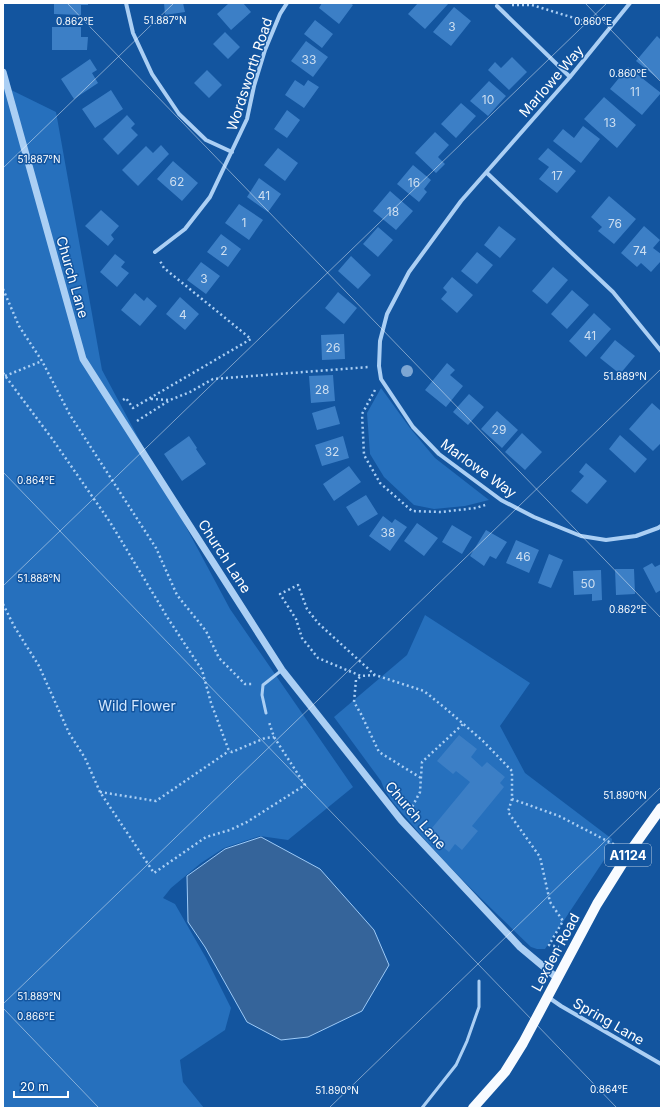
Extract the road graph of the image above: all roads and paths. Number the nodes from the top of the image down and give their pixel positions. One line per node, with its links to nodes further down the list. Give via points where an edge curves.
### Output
1 (126, 3): 8 (street, via 133,33 152,74 179,114 206,140)
2 (287, 3): 8 (street, Wordsworth Road, via 265,50 247,119)
3 (630, 3): 5 (street, Marlowe Way)
4 (497, 6): 5 (path, via 532,5 587,22); 7 (street)
5 (625, 11): 7 (street, Marlowe Way)
6 (3, 72): 20 (street, Church Lane, via 82,359)
7 (570, 77): 9 (street, Marlowe Way)
8 (232, 152): 10 (street, Wordsworth Road, via 210,197 198,213 185,229)
9 (487, 173): 12 (street, via 613,292); 14 (street, Marlowe Way, via 461,201 409,272 387,314 380,340)
10 (155, 252): 17 (path, via 164,268 251,339)
11 (3, 289): 13 (path, via 19,326)
12 (661, 351)
13 (42, 362): 15 (path); 27 (path, via 70,415 156,548 177,595 206,631 219,658 245,684)
14 (379, 366): 16 (street, Marlowe Way); 18 (path, via 213,379)
15 (4, 374): 31 (path, via 110,522 202,670)
16 (381, 379): 21 (street, Marlowe Way, via 413,427 439,454); 21 (path, via 362,414 364,455 380,483 412,511 441,512 476,508)
17 (150, 399): 18 (path); 19 (path)
18 (170, 400): 20 (path)
19 (133, 408)
20 (127, 428): 24 (street, Church Lane)
21 (501, 500): 22 (street, Marlowe Way, via 581,536 614,539 636,536)
22 (661, 526)
23 (3, 604): 33 (path, via 39,666 69,733 85,758)
24 (282, 670): 27 (lane); 39 (street, Church Lane, via 401,820 520,946)
25 (375, 675): 26 (path); 26 (path, via 318,623 307,609 298,585 280,594 296,619 302,638 318,658); 29 (path, via 424,691)
26 (361, 676): 32 (path, via 356,680 354,702 379,752)
27 (263, 684): 28 (lane, via 262,694)
28 (266, 713): 30 (path)
29 (463, 724): 32 (path, via 422,762); 34 (path, via 512,771)
30 (274, 736): 31 (path); 33 (path, via 305,785 247,822 206,837 154,872)
31 (229, 751): 33 (path, via 156,801)
32 (421, 778): 36 (path, via 420,792)
33 (100, 792)
34 (512, 799): 37 (path, via 559,816); 38 (path, via 508,812 540,856 550,902 563,921 549,945)
35 (661, 808): 37 (main road, Lexden Road / A1124)
36 (409, 814)
37 (629, 853): 38 (main road, Lexden Road / A1124)
38 (573, 950): 39 (main road, Lexden Road / A1124)
39 (558, 978): 41 (main road, Lexden Road / A1124)
40 (479, 982): 43 (lane, via 479,1007 467,1041 456,1064)
41 (548, 996): 42 (street, Spring Lane); 44 (main road, Lexden Road / A1124, via 505,1072)
42 (661, 1064)
43 (422, 1108)
44 (474, 1108)

